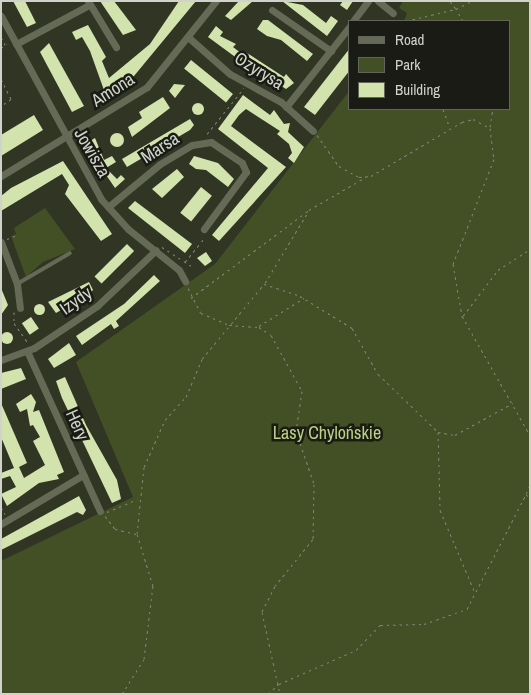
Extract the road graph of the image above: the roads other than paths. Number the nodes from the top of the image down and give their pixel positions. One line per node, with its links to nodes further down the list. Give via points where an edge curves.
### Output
1 (216, 1): 10 (street, Amona)
2 (368, 1): 8 (street)
3 (378, 1): 6 (street)
4 (88, 3): 11 (street); 12 (street)
5 (272, 10): 13 (street)
6 (393, 13)
7 (1, 16): 11 (street, Jowisza)
8 (354, 20)
9 (348, 29): 13 (street)
10 (188, 37): 14 (street, Ozyrysa, via 247,84); 16 (street, Amona, via 147,87)
11 (13, 44): 16 (street, Jowisza)
12 (116, 47)
13 (331, 51): 14 (street)
14 (286, 107): 15 (street, Ozyrysa)
15 (313, 131)
16 (65, 137): 17 (street, Amona); 18 (street, Jowisza)
17 (1, 176)
18 (108, 207): 19 (street, Marsa, via 160,164 204,142 217,145 246,172); 21 (street, Jowisza)
19 (204, 229)
20 (3, 241): 24 (street)
21 (157, 247): 23 (street, Jowisza); 26 (street, Izydy, via 106,299)
22 (70, 253): 24 (lane)
23 (186, 281)
24 (17, 284): 25 (street)
25 (20, 308)
26 (27, 351): 27 (street, Izydy); 28 (street, Hery)
27 (1, 360)
28 (83, 475): 29 (street, Hery); 30 (street)
29 (100, 511)
30 (1, 524)

